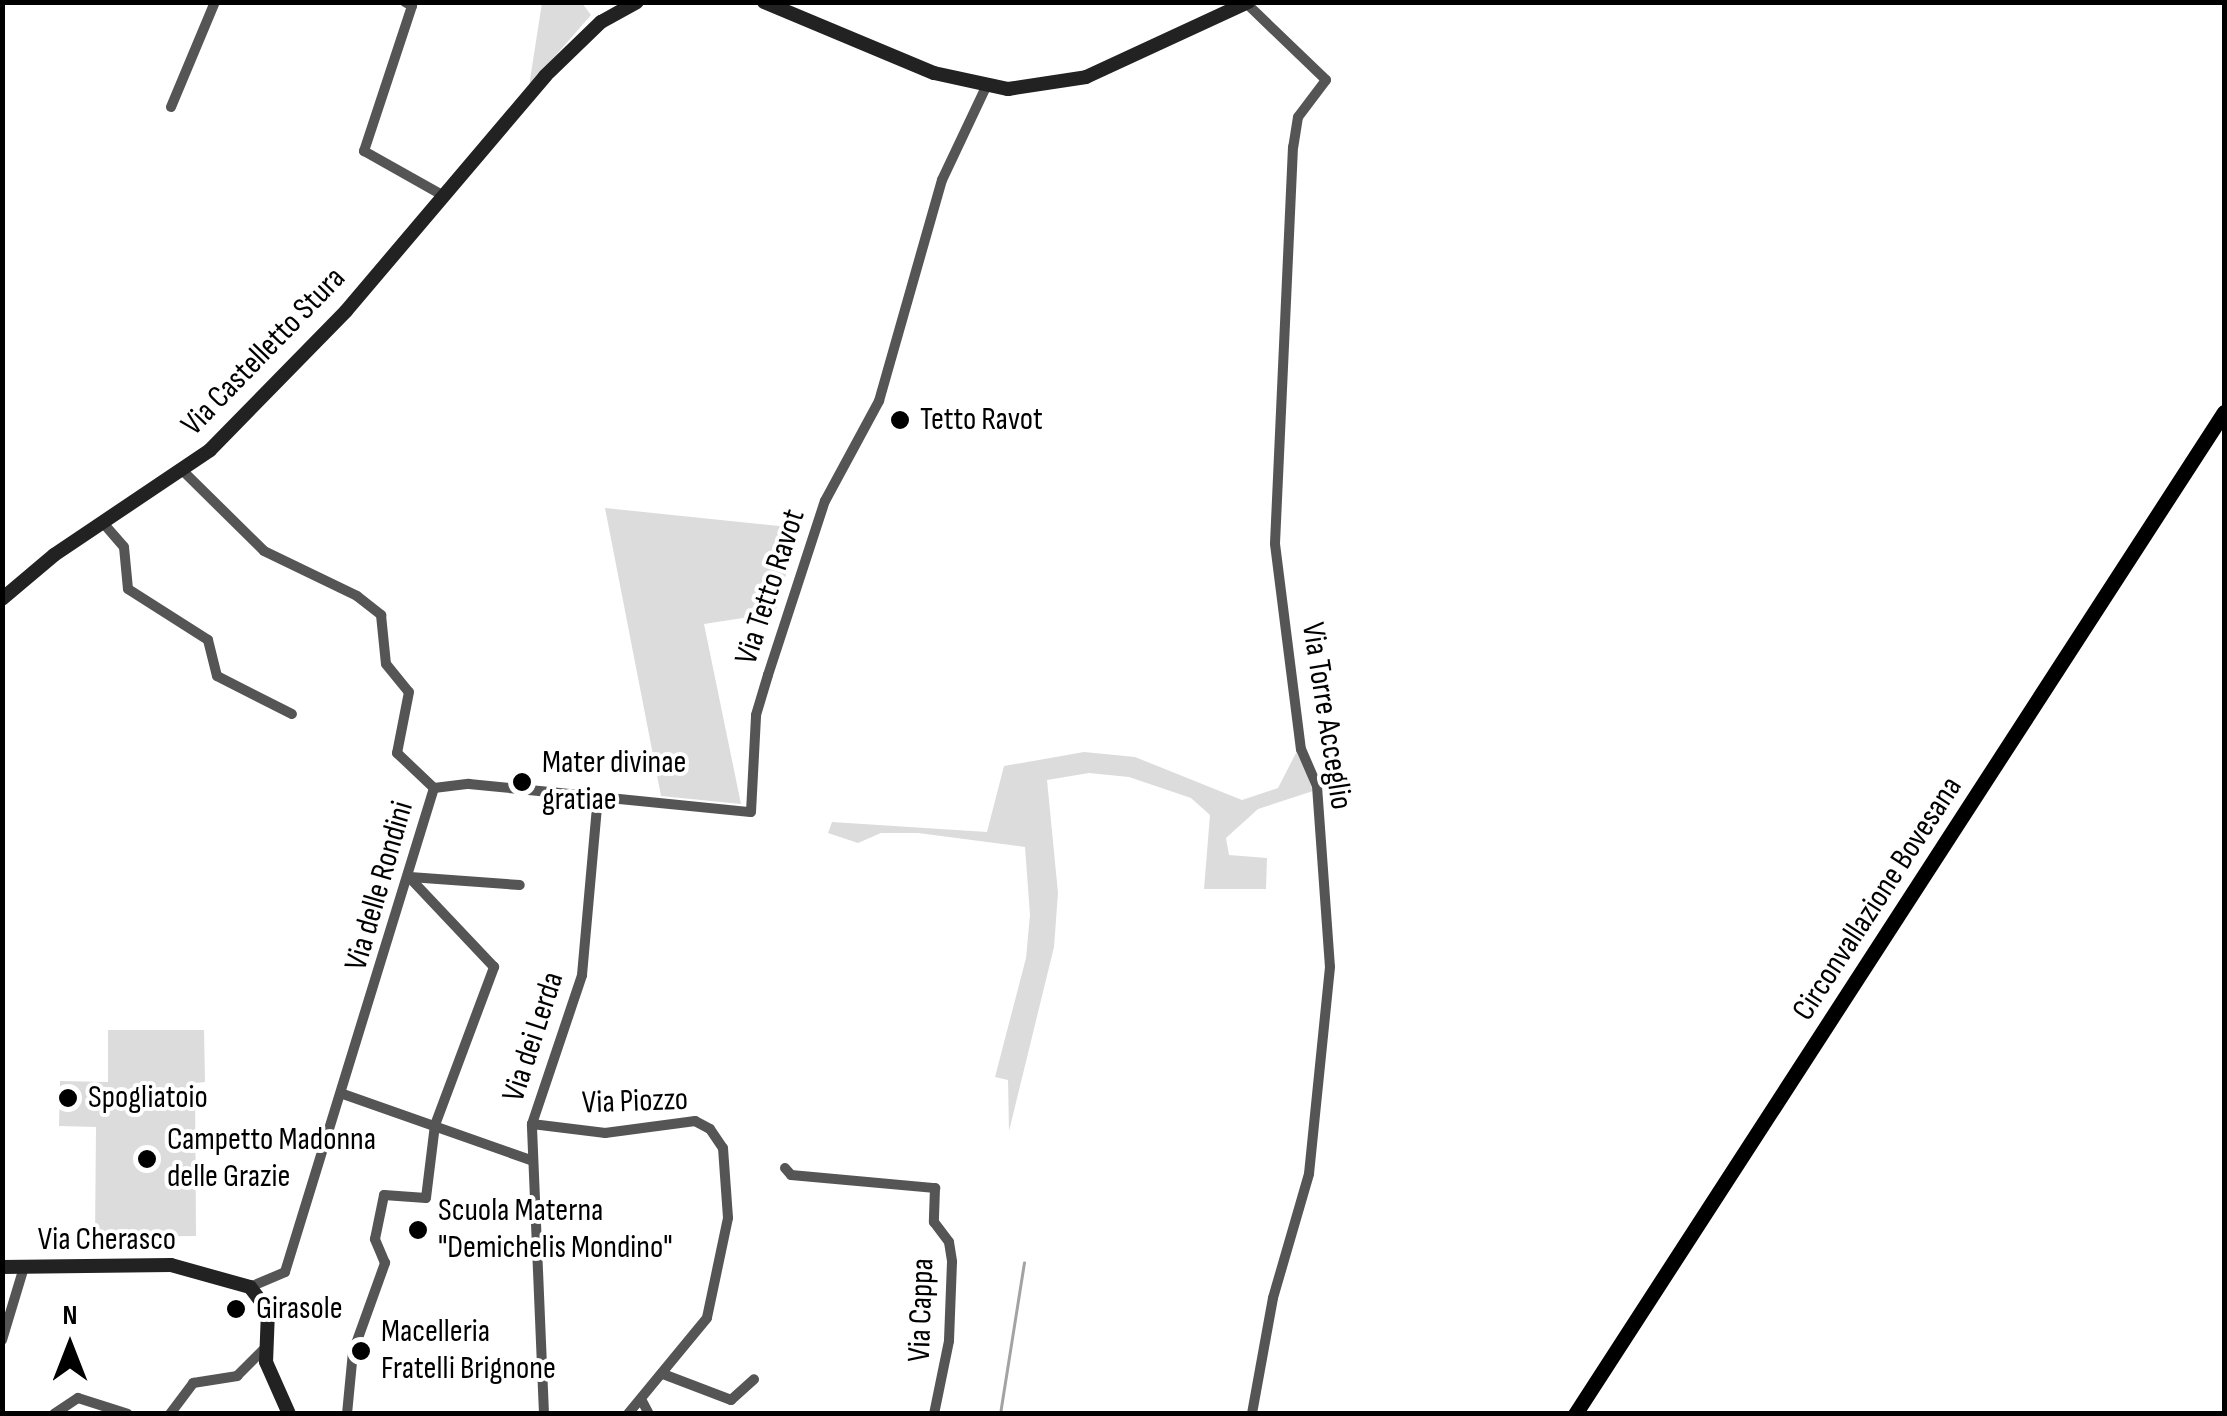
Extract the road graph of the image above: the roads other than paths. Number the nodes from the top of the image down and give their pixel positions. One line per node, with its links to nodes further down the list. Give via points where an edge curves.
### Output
1 (215, 2): 7 (street)
2 (405, 2): 8 (street, via 412,6 364,151)
3 (636, 2): 8 (street, Via Castelletto Stura, via 582,38)
4 (764, 2): 6 (street, via 934,73)
5 (1247, 3): 6 (street, via 1074,81 1031,89); 40 (street, Via Torre Acceglio, via 1326,80 1298,117 1293,147 1274,544 1301,749 1316,786 1330,968 1309,1174 1273,1298)
6 (986, 87): 15 (street, Via Tetto Ravot, via 942,180 879,401 825,501 768,675 756,715 753,809)
7 (171, 107)
8 (442, 195): 10 (street, Via Castelletto Stura, via 318,342)
9 (2224, 412): 41 (main road, Circonvallazione Bovesana)
10 (184, 472): 11 (street, Via Castelletto Stura); 14 (street, Via delle Rondini, via 264,551 357,596 381,615 386,664 409,692 397,753)
11 (104, 524): 12 (street, Via Castelletto Stura); 13 (street, via 124,546 128,588 208,640 218,676)
12 (2, 599)
13 (292, 714)
14 (434, 788): 15 (street, Via Tetto Ravot, via 456,783); 16 (street, Via delle Rondini)
15 (598, 796): 20 (street, Via dei Lerda, via 582,975)
16 (409, 877): 17 (street); 18 (street, Via delle Rondini); 19 (street, via 494,966)
17 (520, 884)
18 (343, 1094): 19 (street); 25 (street, Via delle Rondini, via 285,1272)
19 (435, 1124): 21 (street); 35 (street, via 426,1198 384,1195 376,1239 385,1263 353,1352)
20 (532, 1124): 21 (street, Via dei Lerda); 28 (street, Via Piozzo, via 605,1133 694,1121 720,1142 728,1218 712,1300 702,1328)
21 (533, 1161): 36 (street, Via dei Lerda)
22 (785, 1168): 39 (street, Via Cappa, via 791,1174 936,1188 934,1222 949,1242 952,1262 949,1341)
23 (2, 1267): 24 (street, Via Cherasco)
24 (24, 1267): 25 (street, Via Cherasco, via 171,1265); 26 (street)
25 (250, 1286): 27 (street, via 268,1311)
26 (2, 1340)
27 (266, 1347): 33 (street, via 237,1376 193,1383); 34 (street, via 272,1382)
28 (663, 1374): 29 (street, via 731,1400); 30 (street, Via Piozzo)
29 (754, 1378)
30 (641, 1399): 37 (street, Via Piozzo); 38 (street)
31 (54, 1414): 32 (street, via 68,1400 87,1398)
32 (128, 1414)
33 (170, 1414)
34 (289, 1414)
35 (347, 1414)
36 (544, 1414)
37 (628, 1414)
38 (649, 1414)
39 (934, 1414)
40 (1252, 1414)
41 (1575, 1414)

